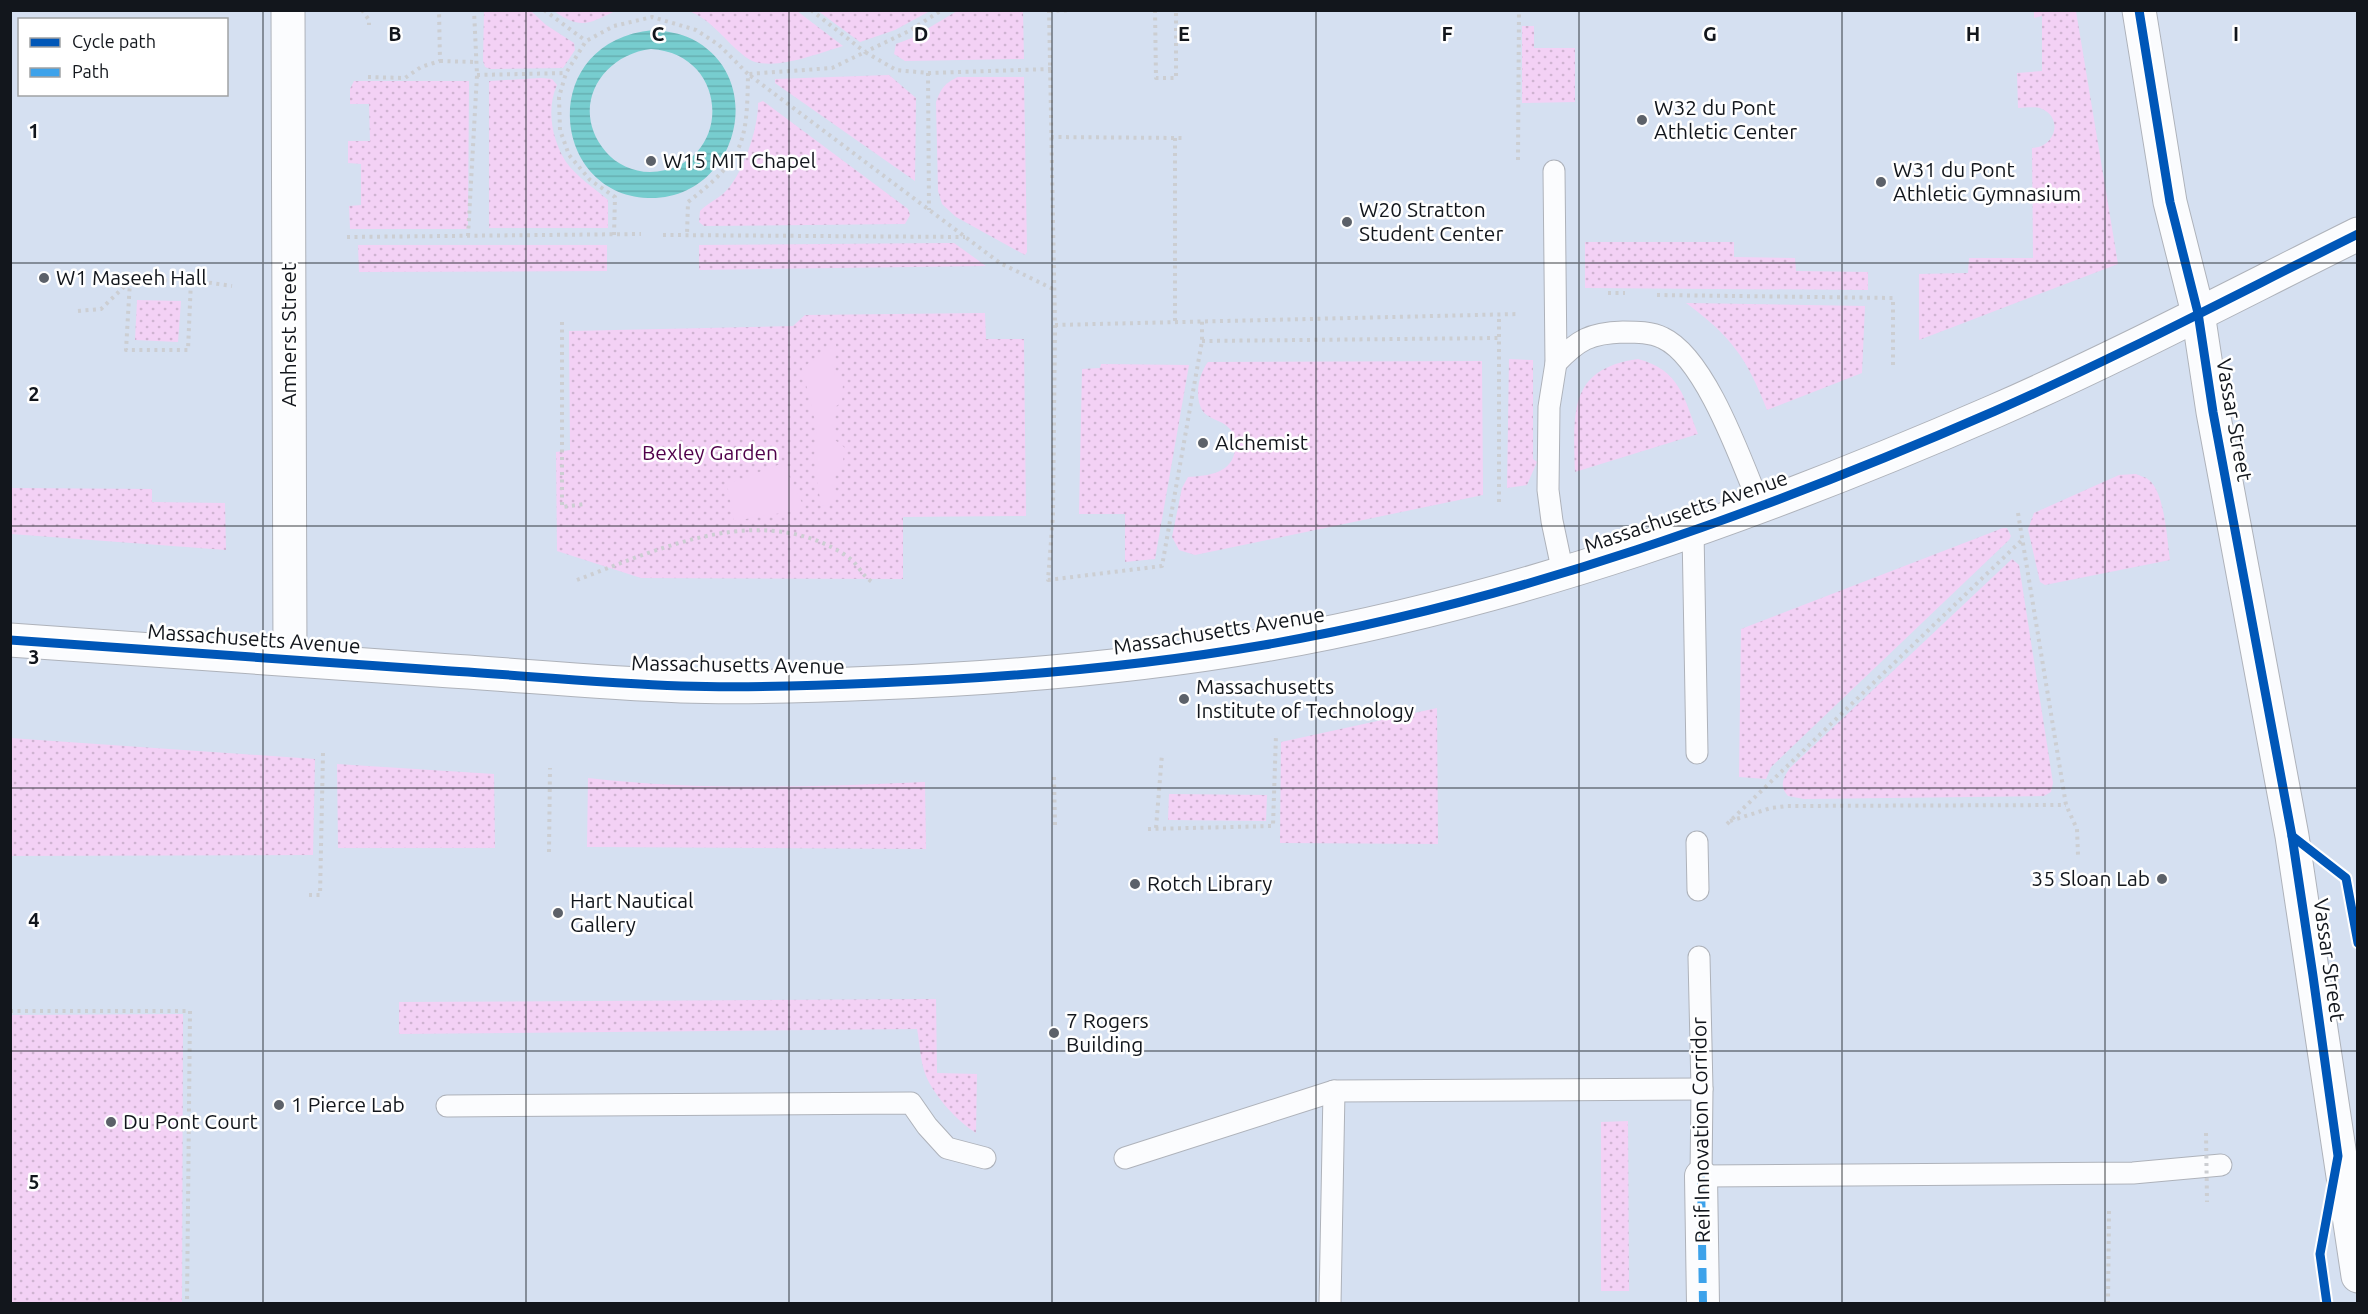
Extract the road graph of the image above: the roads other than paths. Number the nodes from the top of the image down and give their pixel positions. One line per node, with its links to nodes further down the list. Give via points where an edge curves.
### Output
1 (288, 10): 11 (main road, Amherst Street)
2 (2139, 10): 5 (main road, Vassar Street, via 2170,202)
3 (1554, 171): 6 (lane)
4 (2358, 234): 5 (main road, Massachusetts Avenue)
5 (2199, 314): 7 (main road, Massachusetts Avenue, via 2000,408); 23 (main road, Vassar Street, via 2213,412 2292,836)
6 (1556, 363): 7 (lane, via 1573,344 1589,337 1642,332 1664,339 1687,357 1711,397); 9 (lane, via 1549,407 1548,490)
7 (1760, 506): 8 (main road, Massachusetts Avenue)
8 (1694, 531): 9 (main road, Massachusetts Avenue); 12 (lane)
9 (1563, 573): 11 (main road, Massachusetts Avenue, via 1380,622 1265,645 1147,663 1036,674 803,686 683,686)
10 (10, 640): 11 (main road, Massachusetts Avenue)
11 (290, 659)
12 (1697, 753)
13 (1697, 842): 14 (lane)
14 (1698, 879)
15 (1699, 957): 16 (lane, Reif Innovation Corridor)
16 (1702, 1089): 17 (lane); 22 (lane, Reif Innovation Corridor)
17 (1334, 1091): 20 (lane); 24 (lane)
18 (447, 1106): 19 (lane, via 911,1103 947,1148)
19 (985, 1158)
20 (1125, 1158)
21 (2221, 1165): 22 (lane, via 2109,1173)
22 (1701, 1176): 25 (street, Reif Innovation Corridor)
23 (2358, 1276)
24 (1330, 1304)
25 (1703, 1304)

